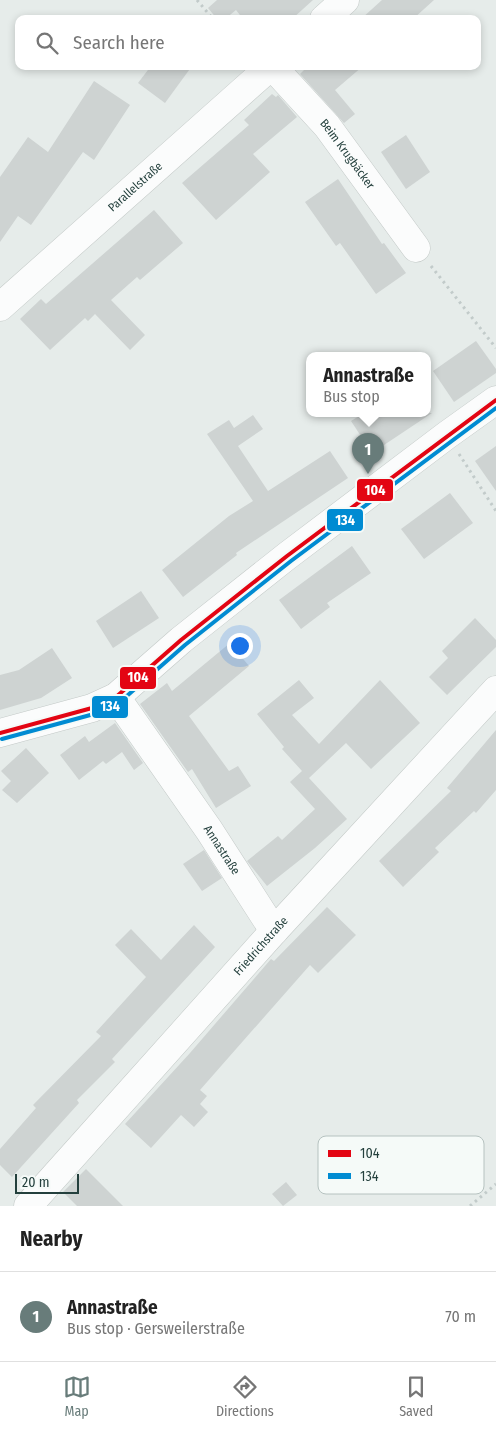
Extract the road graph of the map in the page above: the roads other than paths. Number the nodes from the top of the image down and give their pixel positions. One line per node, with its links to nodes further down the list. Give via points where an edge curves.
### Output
1 (344, 0): 2 (street)
2 (328, 15)
3 (267, 70): 6 (street, Parallelstraße)
4 (275, 70): 5 (street, Beim Krugbäcker, via 327,126)
5 (416, 248)
6 (0, 307)
7 (496, 400): 9 (street, via 287,556 180,640)
8 (496, 690): 11 (street, Friedrichstraße)
9 (116, 697): 10 (street, via 92,708); 11 (street, Annastraße, via 204,822)
10 (0, 733)
11 (274, 931): 12 (street, Friedrichstraße)
12 (28, 1206)

